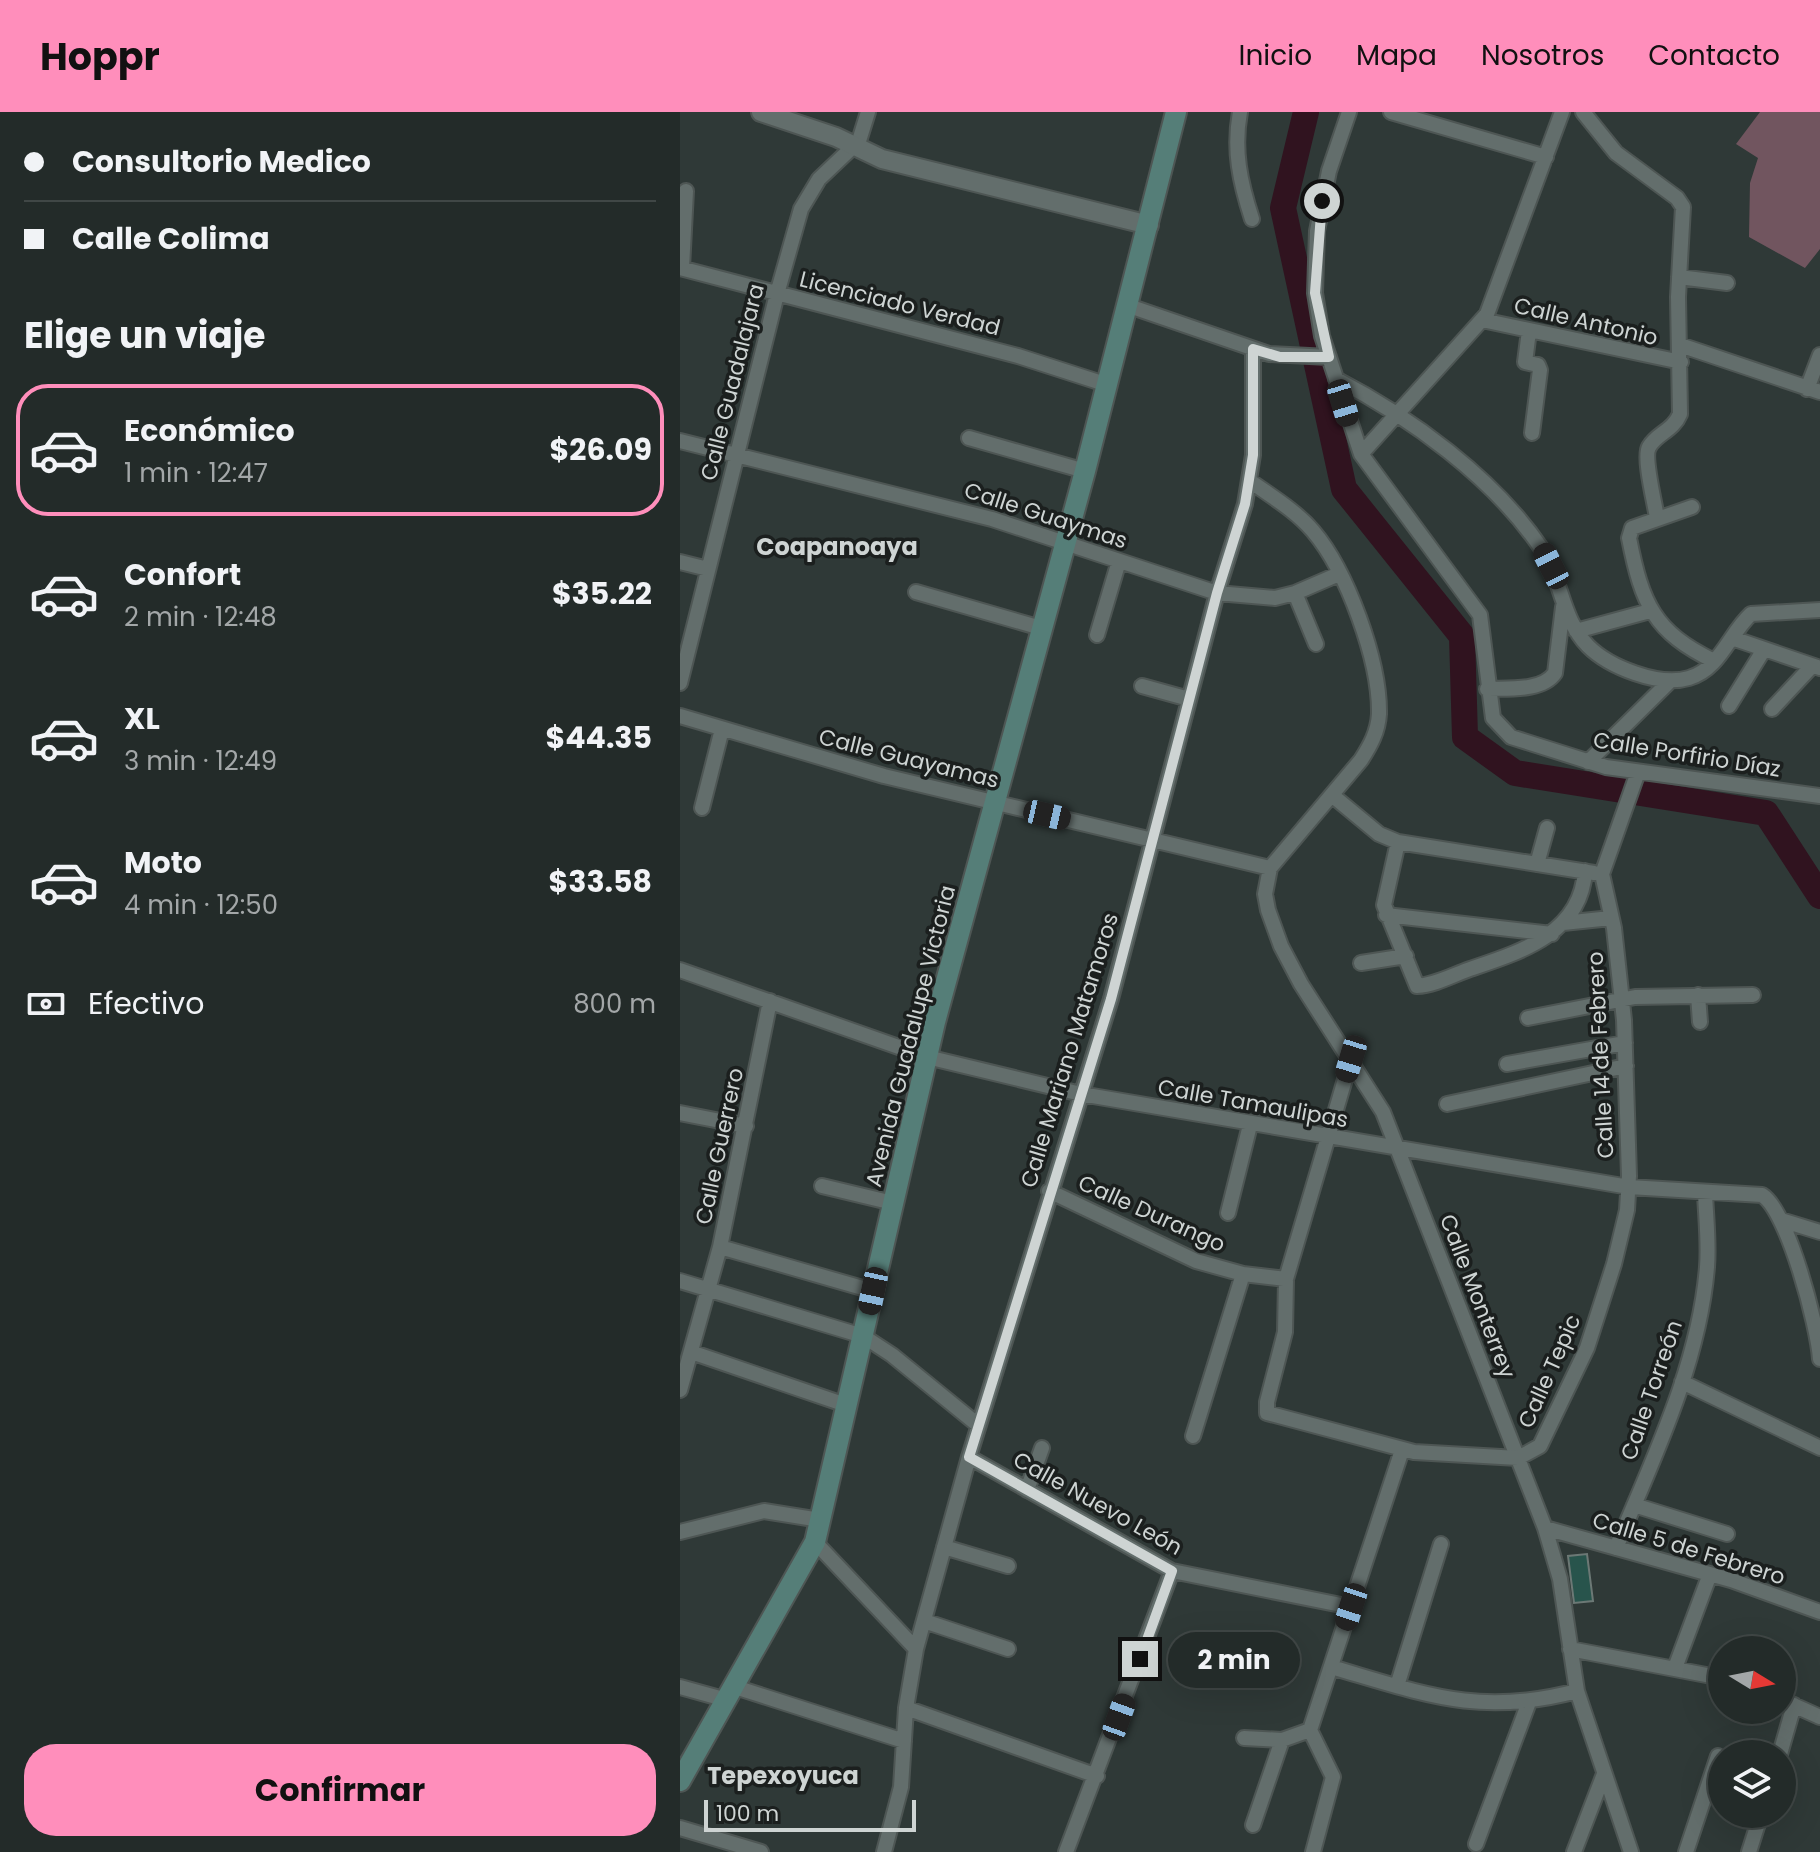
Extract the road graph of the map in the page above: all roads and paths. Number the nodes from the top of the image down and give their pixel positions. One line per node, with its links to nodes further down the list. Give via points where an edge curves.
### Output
1 (761, 112): 9 (street)
2 (868, 112): 9 (street, Calle Guadalajara)
3 (1176, 112): 13 (main road, Avenida Guadalupe Victoria)
4 (1240, 112): 12 (street, via 1239,178)
5 (1349, 112): 24 (street, Calle Porfirio Díaz, via 1317,231 1315,293)
6 (1391, 112): 10 (street)
7 (1562, 112): 10 (street)
8 (1583, 112): 15 (street, via 1616,153 1683,207)
9 (855, 146): 13 (street, via 882,159); 17 (street, Calle Guadalajara, via 809,193)
10 (1546, 157): 19 (street)
11 (686, 191): 14 (street)
12 (1252, 219)
13 (1149, 225): 18 (main road, Avenida Guadalupe Victoria)
14 (681, 268): 17 (street, Licenciado Verdad)
15 (1679, 277): 16 (street); 21 (street)
16 (1727, 283)
17 (777, 294): 27 (street, Licenciado Verdad, via 1004,352); 34 (street, Calle Guadalajara)
18 (1129, 306): 22 (street); 27 (main road, Avenida Guadalupe Victoria)
19 (1482, 320): 20 (street, Calle Antonio); 29 (street)
20 (1529, 331): 25 (street, Calle Antonio); 30 (street, via 1525,362 1540,370)
21 (1680, 345): 25 (street); 28 (street)
22 (1253, 349): 24 (street, via 1292,358); 36 (street, Calle Mariano Matamoros)
23 (1820, 355): 28 (street)
24 (1326, 357): 26 (street, Calle Porfirio Díaz)
25 (1681, 362): 38 (street, via 1680,414 1646,456)
26 (1336, 379): 29 (street); 33 (street, Calle Porfirio Díaz)
27 (1108, 385): 35 (main road, Avenida Guadalupe Victoria)
28 (1813, 391)
29 (1398, 414): 33 (street); 47 (street, via 1465,467 1525,527 1551,566)
30 (1532, 433)
31 (969, 438): 35 (street)
32 (680, 441): 34 (street, Calle Guaymas)
33 (1361, 454): 61 (street, Calle Porfirio Díaz, via 1480,615)
34 (736, 455): 39 (street, Calle Guaymas); 42 (street, Calle Guadalajara)
35 (1085, 471): 39 (main road, Avenida Guadalupe Victoria)
36 (1250, 481): 43 (street, via 1310,528); 45 (street, Calle Mariano Matamoros)
37 (1692, 507): 38 (street)
38 (1657, 518): 49 (street, via 1632,528 1629,538)
39 (1067, 542): 40 (street, Calle Guaymas); 50 (main road, Avenida Guadalupe Victoria)
40 (1119, 561): 45 (street, Calle Guaymas); 52 (street)
41 (680, 562): 42 (street)
42 (708, 569): 59 (street, Calle Guadalajara)
43 (1339, 574): 46 (street, Calle Guaymas); 69 (street, via 1374,674 1379,716 1371,746)
44 (916, 592): 50 (street)
45 (1217, 593): 46 (street, Calle Guaymas, via 1260,599); 62 (street, Calle Mariano Matamoros)
46 (1295, 593): 54 (street)
47 (1564, 607): 51 (street); 61 (street, via 1551,679)
48 (1820, 610): 53 (street, via 1751,614)
49 (1650, 611): 51 (street); 56 (street, via 1682,645)
50 (1041, 628): 71 (main road, Avenida Guadalupe Victoria)
51 (1576, 631): 58 (street, via 1613,663)
52 (1097, 635)
53 (1732, 638): 55 (street); 56 (street)
54 (1316, 644)
55 (1763, 651): 57 (street); 63 (street)
56 (1714, 661): 58 (street, via 1691,678)
57 (1816, 667): 64 (street)
58 (1670, 681): 67 (street)
59 (680, 683)
60 (1142, 686): 62 (street)
61 (1487, 689): 67 (street, Calle Porfirio Díaz, via 1493,718 1511,737)
62 (1189, 699): 74 (street, Calle Mariano Matamoros)
63 (1729, 706)
64 (1772, 709)
65 (680, 716): 66 (street, Calle Guayamas)
66 (722, 729): 71 (street, Calle Guayamas); 72 (street)
67 (1588, 762): 68 (street, Calle Porfirio Díaz)
68 (1638, 772): 70 (street, Calle Porfirio Díaz); 79 (street)
69 (1333, 796): 75 (street, via 1379,834); 77 (street)
70 (1820, 796)
71 (993, 803): 74 (street, Calle Guayamas); 94 (main road, Avenida Guadalupe Victoria)
72 (702, 808)
73 (1547, 828): 76 (street)
74 (1153, 839): 77 (street, Calle Guayamas); 98 (street, Calle Mariano Matamoros)
75 (1398, 842): 76 (street); 80 (street, via 1385,893)
76 (1537, 864): 78 (street)
77 (1270, 868): 95 (street, Calle Monterrey, via 1265,894 1281,946)
78 (1585, 871): 79 (street); 82 (street, via 1577,901)
79 (1602, 874): 81 (street, Calle 14 de Febrero)
80 (1386, 915): 83 (street); 84 (street)
81 (1611, 918): 82 (street); 89 (street, Calle 14 de Febrero)
82 (1563, 923): 83 (street)
83 (1552, 934): 84 (street, via 1519,952 1422,986 1414,984)
84 (1406, 956): 85 (street)
85 (1361, 963)
86 (680, 970): 90 (street, Calle Tamaulipas)
87 (1698, 995): 88 (street); 89 (street); 92 (street)
88 (1753, 995)
89 (1622, 1000): 91 (street); 93 (street, Calle 14 de Febrero)
90 (770, 1001): 94 (street, Calle Tamaulipas); 102 (street, Calle Guerrero)
91 (1528, 1018)
92 (1700, 1022)
93 (1625, 1043): 96 (street); 97 (street, Calle 14 de Febrero)
94 (927, 1057): 98 (street, Calle Tamaulipas); 109 (main road, Avenida Guadalupe Victoria)
95 (1351, 1059): 103 (street); 104 (street, Calle Monterrey, via 1376,1096)
96 (1507, 1064)
97 (1626, 1066): 99 (street); 106 (street, Calle 14 de Febrero)
98 (1081, 1094): 101 (street, Calle Tamaulipas); 107 (street, Calle Mariano Matamoros)
99 (1447, 1104)
100 (680, 1113): 102 (street)
101 (1250, 1125): 103 (street, Calle Tamaulipas); 110 (street)
102 (746, 1126): 113 (street, Calle Guerrero)
103 (1328, 1138): 104 (street, Calle Tamaulipas); 115 (street)
104 (1398, 1150): 106 (street, Calle Tamaulipas); 131 (street, Calle Monterrey)
105 (822, 1186): 109 (street)
106 (1629, 1187): 108 (street, Calle Tamaulipas); 131 (street, Calle Tepic, via 1614,1264 1572,1385 1540,1446)
107 (1049, 1191): 114 (street, Calle Durango, via 1196,1261); 125 (street, Calle Mariano Matamoros)
108 (1705, 1193): 111 (street, Calle Tamaulipas, via 1762,1195); 122 (street, Calle Torreón, via 1703,1297)
109 (893, 1203): 118 (main road, Avenida Guadalupe Victoria)
110 (1228, 1213)
111 (1781, 1220): 112 (street, Calle Tamaulipas); 121 (street, via 1812,1309)
112 (1820, 1232)
113 (720, 1247): 117 (street, Calle Guerrero); 118 (street)
114 (1243, 1274): 115 (street, Calle Durango); 126 (street)
115 (1286, 1279): 129 (street, Calle Tepic, via 1285,1332 1267,1413)
116 (680, 1281): 117 (street)
117 (710, 1290): 119 (street); 120 (street, Calle Guerrero)
118 (873, 1291): 119 (main road, Avenida Guadalupe Victoria)
119 (863, 1336): 124 (main road, Avenida Guadalupe Victoria); 125 (street)
120 (691, 1352): 123 (street, Calle Guerrero); 124 (street)
121 (1820, 1359)
122 (1682, 1382): 128 (street); 133 (street, Calle Torreón)
123 (680, 1390)
124 (846, 1405): 134 (main road, Avenida Guadalupe Victoria)
125 (978, 1425): 130 (street, Calle Mariano Matamoros)
126 (1193, 1436)
127 (1042, 1448): 132 (street)
128 (1820, 1448)
129 (1402, 1450): 131 (street, Calle Tepic); 145 (street)
130 (969, 1457): 132 (street, Calle Nuevo León); 140 (street, Calle Mariano Matamoros)
131 (1518, 1458): 135 (street, Calle Monterrey)
132 (1027, 1490): 143 (street, Calle Nuevo León)
133 (1634, 1505): 137 (street); 141 (street, Calle Torreón)
134 (820, 1520): 136 (street, via 764,1511); 138 (main road, Avenida Guadalupe Victoria)
135 (1545, 1528): 141 (street, Calle 5 de Febrero); 150 (street, Calle Monterrey, via 1560,1579)
136 (680, 1532)
137 (1727, 1534)
138 (815, 1542): 148 (street); 157 (main road, Avenida Guadalupe Victoria)
139 (1441, 1544): 154 (street)
140 (944, 1547): 142 (street); 147 (street, Calle Mariano Matamoros)
141 (1616, 1548): 144 (street, Calle 5 de Febrero)
142 (1008, 1566)
143 (1172, 1571): 145 (street, Calle Nuevo León); 168 (street)
144 (1710, 1574): 146 (street, Calle 5 de Febrero); 152 (street)
145 (1351, 1607): 151 (street)
146 (1820, 1612)
147 (924, 1621): 148 (street, Calle Mariano Matamoros); 149 (street)
148 (916, 1649): 160 (street, Calle Mariano Matamoros)
149 (1008, 1649)
150 (1570, 1649): 152 (street); 156 (street, Calle Monterrey)
151 (1331, 1667): 154 (street); 162 (street)
152 (1675, 1668): 153 (street)
153 (1708, 1675)
154 (1397, 1686): 158 (street, via 1456,1700)
155 (680, 1687): 157 (street)
156 (1577, 1691): 158 (street); 167 (street, Calle Monterrey)
157 (731, 1694): 165 (street); 166 (main road, Avenida Guadalupe Victoria)
158 (1529, 1702): 173 (street)
159 (1796, 1706): 161 (street)
160 (906, 1708): 165 (street, Calle Mariano Matamoros); 168 (street)
161 (1820, 1717)
162 (1310, 1730): 164 (street); 177 (street, via 1333,1777)
163 (1244, 1738): 164 (street)
164 (1282, 1740): 170 (street)
165 (904, 1741): 175 (street, Calle Mariano Matamoros, via 898,1806)
166 (682, 1772)
167 (1604, 1774): 178 (street); 179 (street, Calle Monterrey)
168 (1097, 1776): 176 (street)
169 (1708, 1786): 180 (street)
170 (1253, 1825)
171 (680, 1828): 174 (street)
172 (1757, 1828): 181 (street)
173 (1476, 1844)
174 (760, 1852)
175 (884, 1852)
176 (1066, 1852)
177 (1313, 1852)
178 (1574, 1852)
179 (1631, 1852)
180 (1686, 1852)
181 (1749, 1852)

